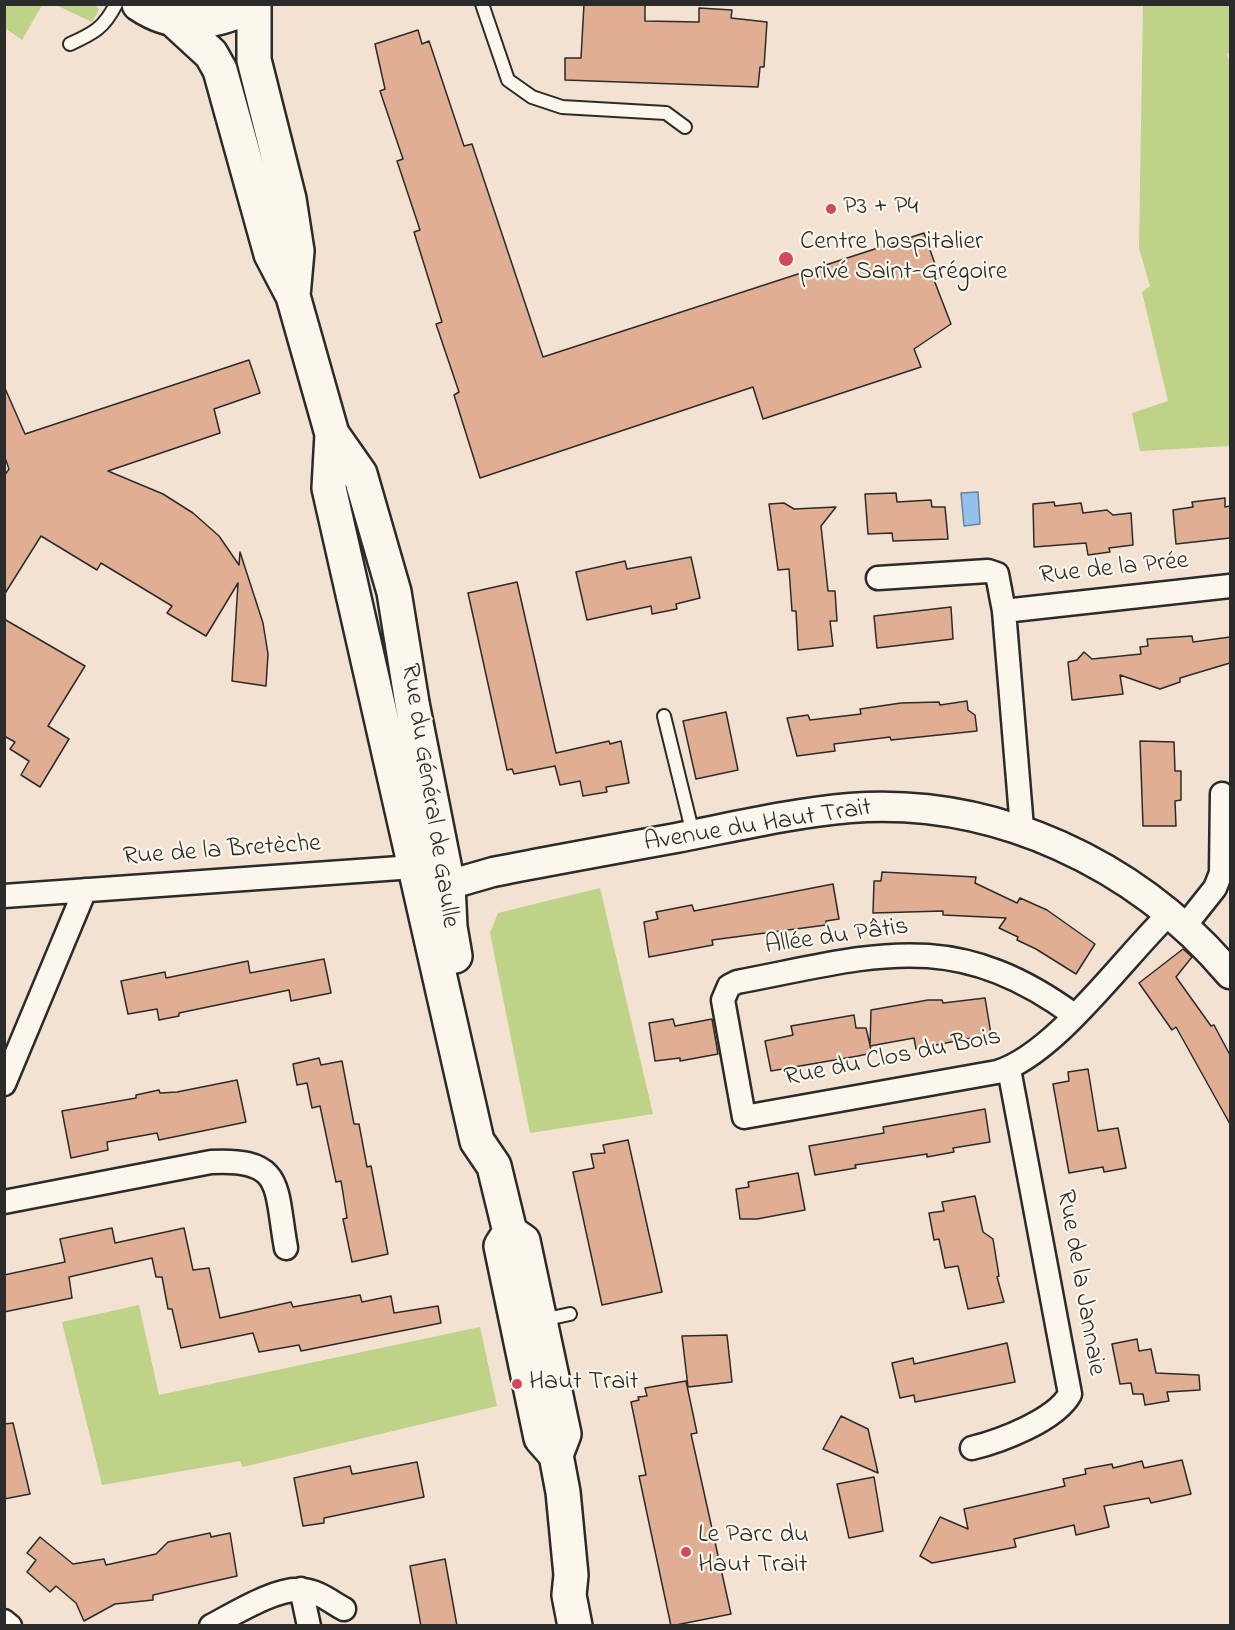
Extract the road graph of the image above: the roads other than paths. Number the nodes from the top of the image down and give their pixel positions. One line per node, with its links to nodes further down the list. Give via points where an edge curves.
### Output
1 (116, 4): 6 (lane, via 107,22)
2 (139, 4): 5 (main road)
3 (253, 4): 5 (main road, via 216,20); 8 (main road, Rue du Général de Gaulle, via 254,60 289,199 297,251)
4 (482, 4): 7 (lane, via 508,80 532,97 562,107 666,113)
5 (174, 20): 8 (main road, Rue du Général de Gaulle, via 211,54 220,70 271,254)
6 (70, 44)
7 (685, 127)
8 (293, 296): 16 (main road, Rue du Général de Gaulle, via 332,434 360,474 394,592 412,703)
9 (878, 578): 11 (street, via 993,572 999,579)
10 (1230, 586): 11 (street, Rue de la Prée)
11 (1004, 611): 14 (street)
12 (664, 716): 15 (lane)
13 (1222, 794): 19 (street, Rue du Clos du Bois, via 1221,873 1215,888)
14 (1022, 828): 15 (street, Avenue du Haut Trait, via 943,811 885,808 817,813); 19 (street, Avenue du Haut Trait, via 1102,868)
15 (693, 834): 16 (street, Avenue du Haut Trait, via 493,872)
16 (432, 877): 17 (street, Rue de la Bretèche); 28 (main road, Rue du Général de Gaulle, via 452,937 499,1136 495,1166 510,1232 523,1241 543,1319 564,1434 556,1455)
17 (85, 890): 18 (street, Rue de la Bretèche); 23 (street)
18 (4, 896)
19 (1177, 920): 20 (street, Avenue du Haut Trait); 21 (street, Rue du Clos du Bois)
20 (1230, 974)
21 (1074, 1015): 22 (street, Rue du Clos du Bois, via 1039,1050); 24 (street, Allée du Pâtis, via 1005,973 946,957 891,954 738,982 729,986 723,1000)
22 (1009, 1069): 24 (street, Rue du Clos du Bois); 27 (street, Rue de la Jannaie, via 1070,1394 1064,1405 1002,1440)
23 (4, 1084)
24 (744, 1117)
25 (4, 1202): 26 (street, via 212,1162 253,1163 274,1182)
26 (286, 1248)
27 (972, 1448)
28 (571, 1575): 35 (main road, Rue du Général de Gaulle, via 569,1595); 36 (main road, Rue du Général de Gaulle, via 582,1594)
29 (301, 1589): 30 (street); 33 (street, via 280,1593); 34 (street)
30 (344, 1610)
31 (4, 1621): 32 (street)
32 (10, 1626)
33 (211, 1626)
34 (309, 1626)
35 (575, 1626)
36 (588, 1626)

